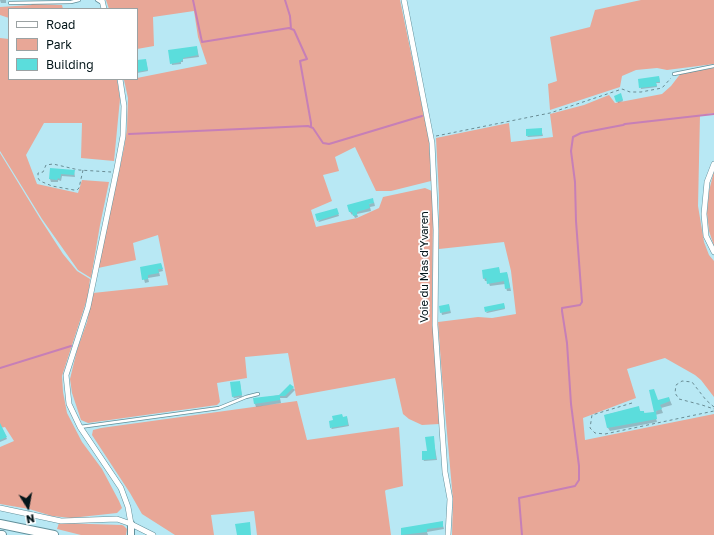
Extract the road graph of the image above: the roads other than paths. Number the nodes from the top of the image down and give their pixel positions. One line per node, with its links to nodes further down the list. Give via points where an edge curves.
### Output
1 (78, 0): 5 (lane)
2 (97, 0): 4 (lane)
3 (404, 0): 19 (street, Voie du Mas d'Yvaren, via 431,137 436,230 435,325 445,472 450,499)
4 (102, 1)
5 (10, 3)
6 (714, 66): 7 (lane)
7 (674, 74)
8 (120, 80): 12 (street, via 124,106 123,136 88,307 66,375 69,404)
9 (714, 164): 10 (street, via 707,182 704,214 706,236)
10 (714, 252)
11 (258, 394): 12 (lane, via 219,408)
12 (80, 427): 15 (street, via 121,488)
13 (0, 508): 15 (street, via 61,520 117,519)
14 (0, 524): 16 (highway)
15 (131, 524): 17 (street); 18 (street)
16 (54, 535)
17 (131, 535)
18 (153, 535)
19 (448, 535)

